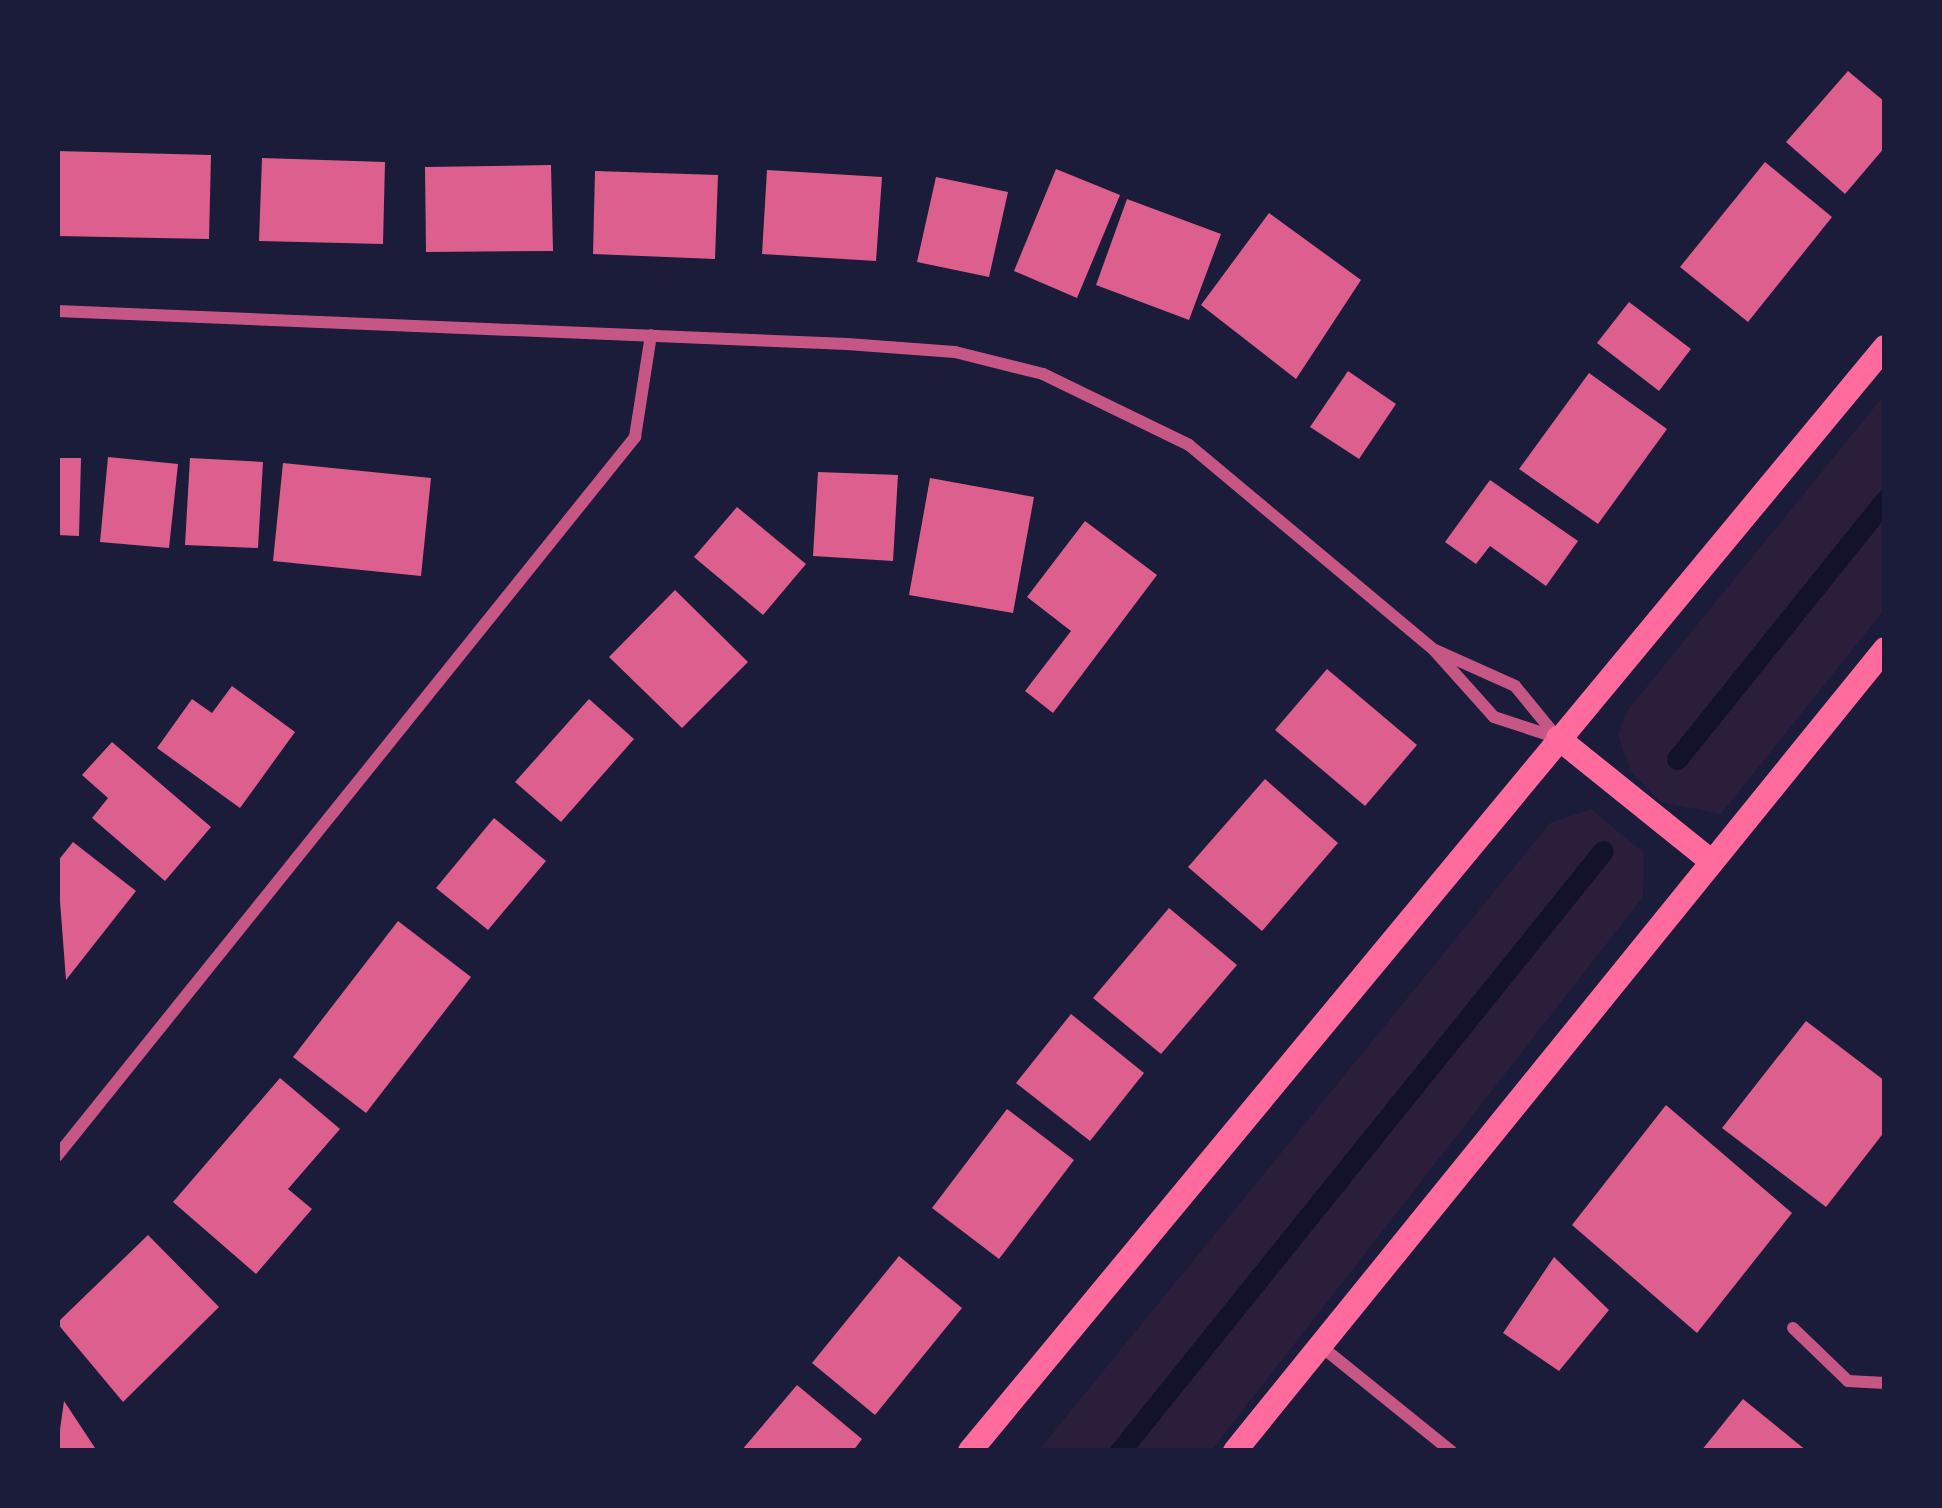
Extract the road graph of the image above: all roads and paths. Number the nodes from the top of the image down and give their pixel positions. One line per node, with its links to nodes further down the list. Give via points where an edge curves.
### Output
1 (57, 311): 2 (street)
2 (651, 334): 5 (street, via 956,352 1043,374 1189,445); 8 (street, via 635,437)
3 (1885, 347): 6 (main road)
4 (1885, 649): 7 (main road)
5 (1434, 650): 6 (street, via 1515,686); 6 (street, via 1494,717)
6 (1558, 738): 7 (main road); 12 (main road)
7 (1706, 857): 10 (main road)
8 (57, 1156)
9 (1793, 1328): 11 (street, via 1848,1381)
10 (1322, 1347): 13 (main road); 14 (street)
11 (1885, 1383)
12 (970, 1451)
13 (1235, 1451)
14 (1451, 1451)

